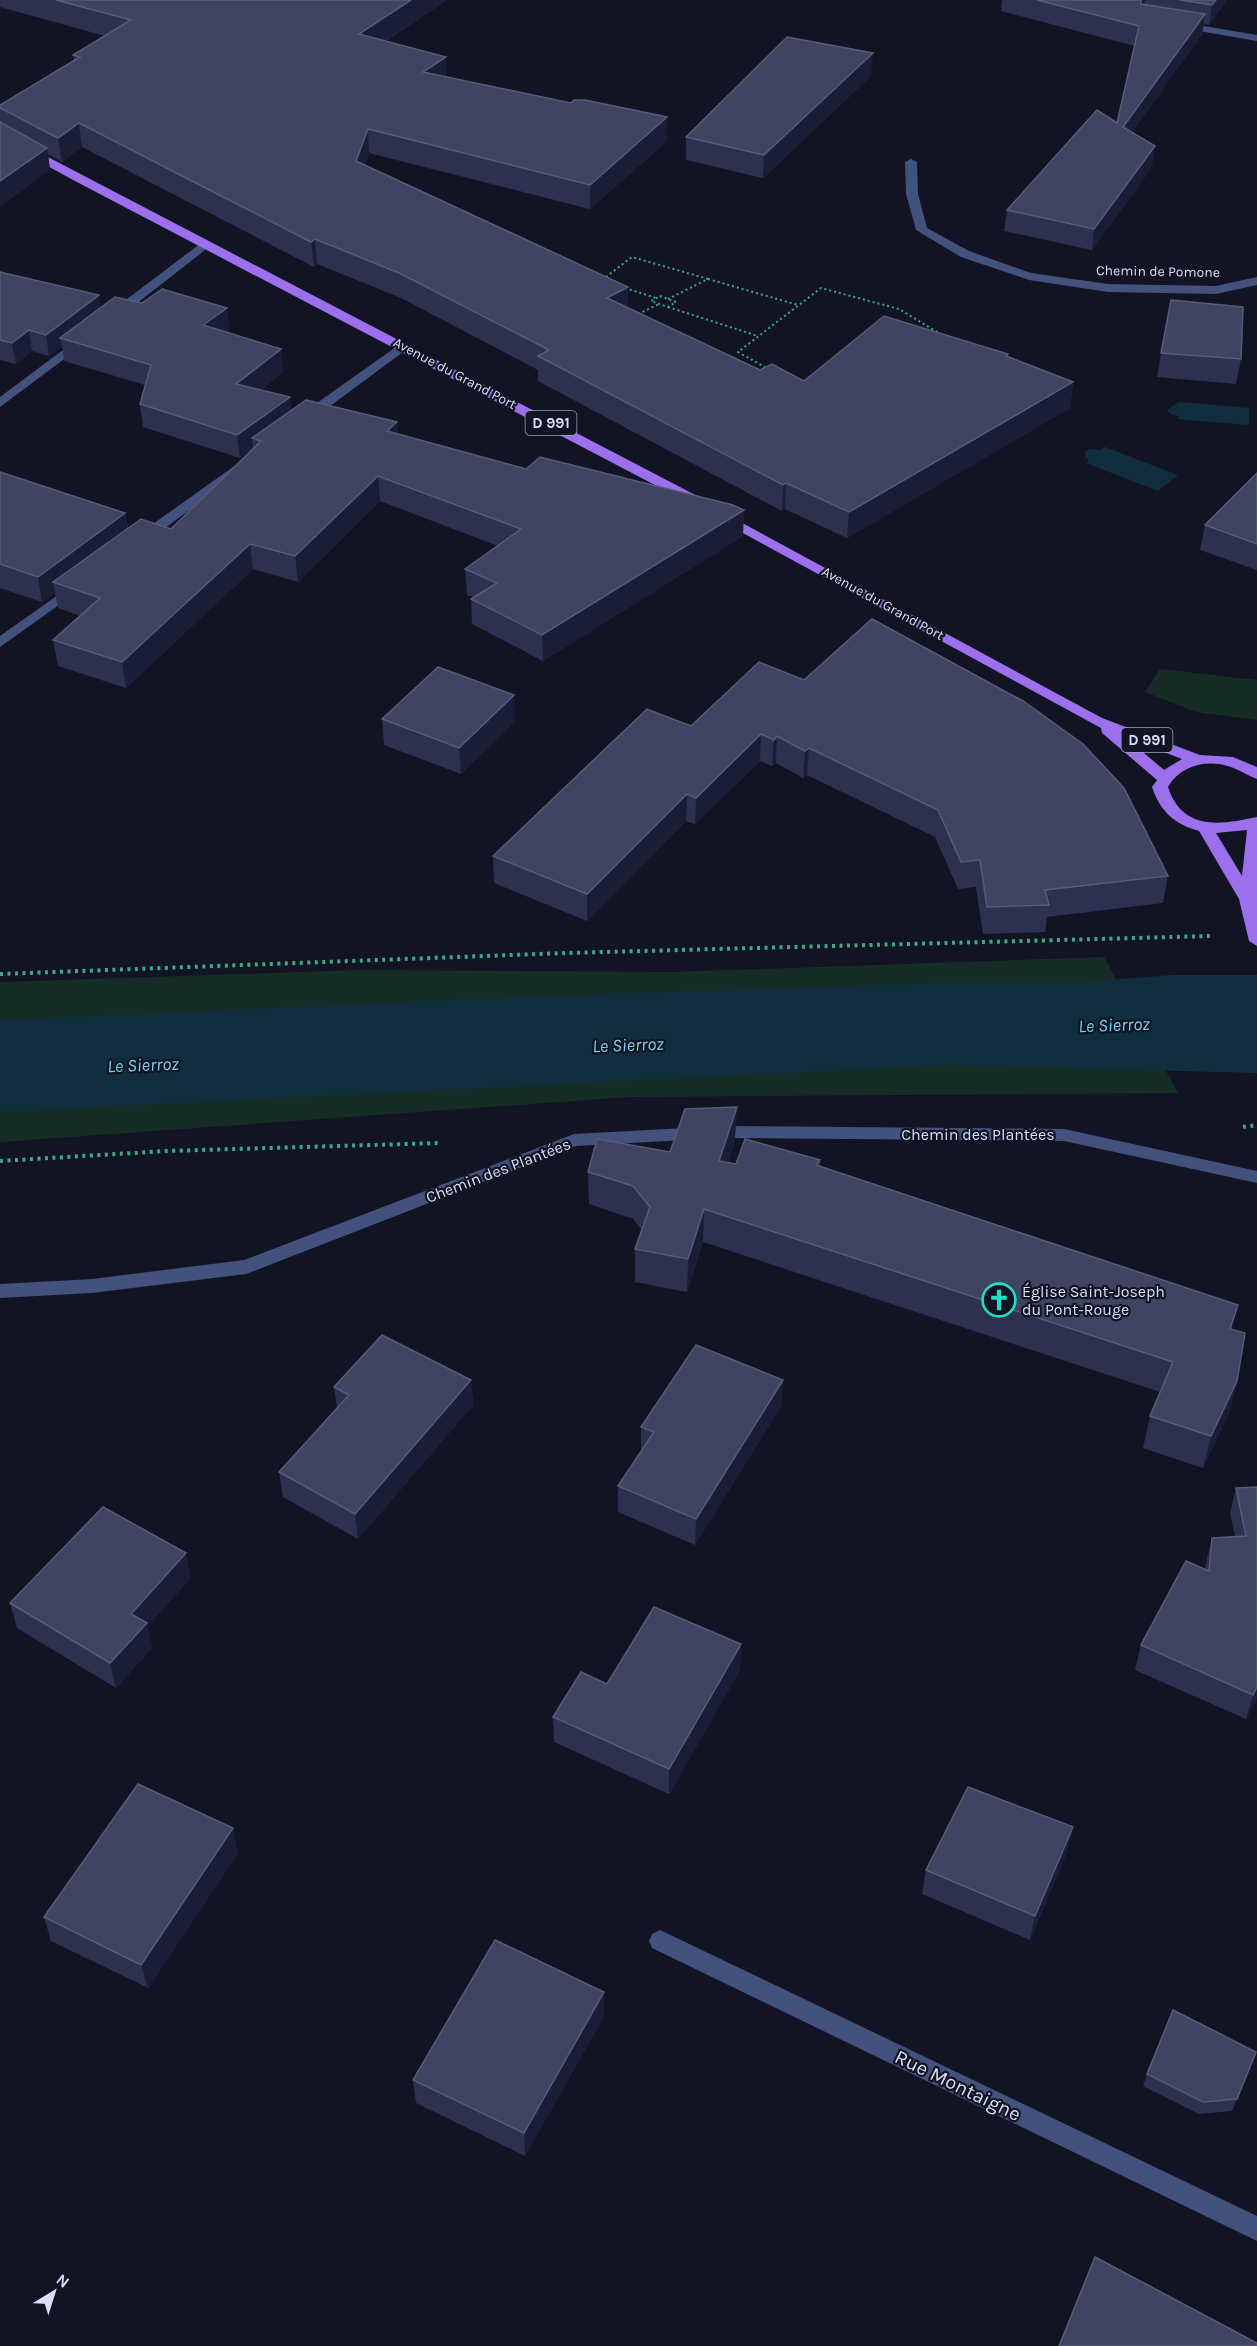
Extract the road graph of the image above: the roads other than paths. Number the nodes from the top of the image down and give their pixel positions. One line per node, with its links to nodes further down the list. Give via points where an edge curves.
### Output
1 (1166, 22): 2 (street)
2 (1257, 38)
3 (0, 135): 5 (main road, Avenue du Grand Port / D 991)
4 (911, 162): 6 (street, Chemin de Pomone, via 912,194 922,230 966,254 1029,276 1108,288 1216,290)
5 (205, 244): 7 (main road, Avenue du Grand Port / D 991); 8 (street)
6 (1257, 280)
7 (403, 346): 9 (street); 14 (main road, Avenue du Grand Port / D 991)
8 (0, 404)
9 (297, 424)
10 (249, 459): 11 (street)
11 (125, 551)
12 (86, 579): 13 (street)
13 (0, 643)
14 (1097, 720): 15 (main road, Avenue du Grand Port / D 991); 17 (main road)
15 (1198, 760): 16 (main road, via 1235,763); 17 (main road, via 1177,766)
16 (1257, 774)
17 (1163, 777): 19 (main road, via 1161,796 1167,806 1176,815)
18 (1257, 822): 19 (main road, via 1223,829); 20 (main road)
19 (1204, 826): 20 (main road)
20 (1247, 899): 21 (main road)
21 (1256, 938)
22 (1257, 1178): 23 (street, Chemin des Plantées, via 1064,1135 723,1132 574,1140 246,1267 92,1286)
23 (0, 1291)
24 (660, 1941): 25 (street, Rue Montaigne)
25 (1257, 2229)

